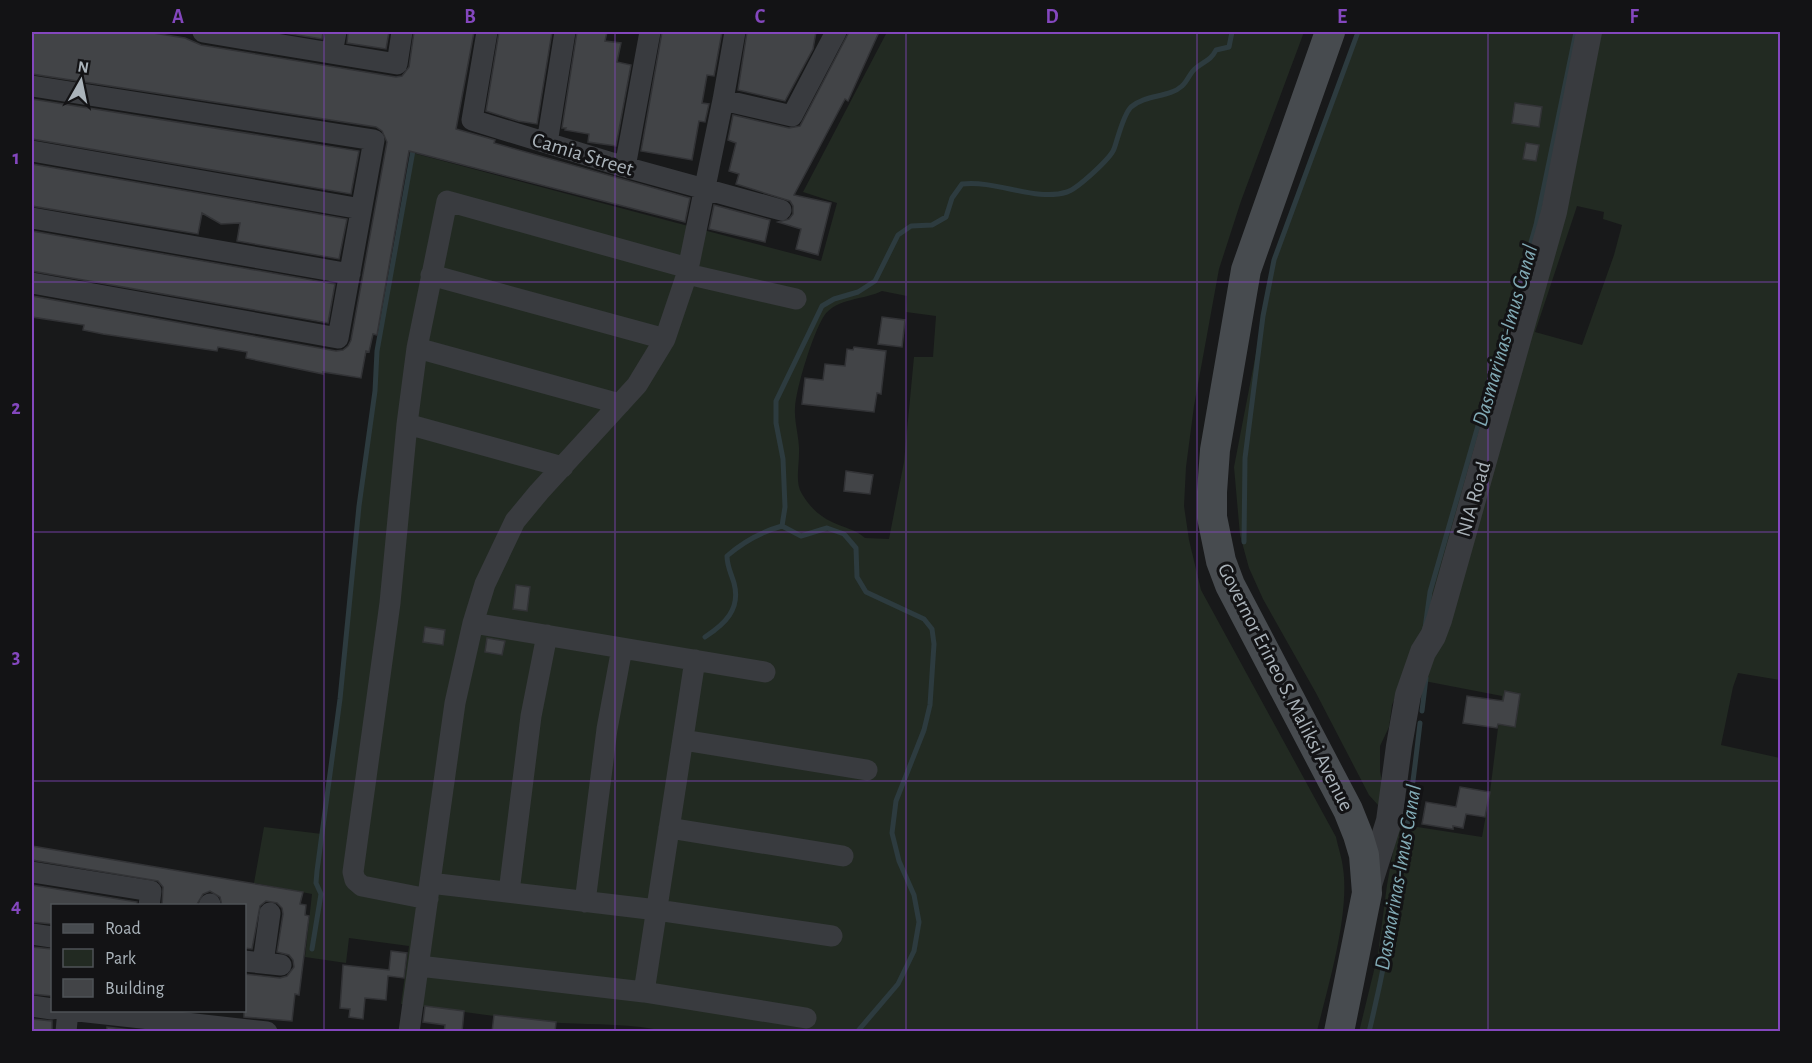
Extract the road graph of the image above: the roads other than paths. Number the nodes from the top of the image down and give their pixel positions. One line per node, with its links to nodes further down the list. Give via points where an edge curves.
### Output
1 (203, 32): 12 (street)
2 (336, 32): 13 (street)
3 (402, 32): 13 (street, via 397,64)
4 (487, 32): 17 (street, Camia Street, via 472,120)
5 (565, 32): 17 (street)
6 (650, 32): 19 (street)
7 (735, 32): 16 (street)
8 (823, 32): 14 (street)
9 (836, 32): 14 (street)
10 (1330, 32): 46 (main road, Governor Erineo S. Maliksi Avenue, via 1246,270 1215,450 1212,517 1230,585 1348,810 1364,855)
11 (1590, 32): 46 (street, NIA Road, via 1554,212 1439,620 1413,678 1389,821)
12 (268, 37): 13 (street)
13 (332, 53)
14 (817, 67): 16 (street, via 792,116)
15 (32, 86): 21 (street, via 374,140)
16 (723, 100): 20 (street)
17 (547, 143): 19 (street, Camia Street)
18 (32, 151): 21 (street)
19 (625, 167): 20 (street, Camia Street)
20 (705, 189): 22 (street, Camia Street); 24 (street)
21 (362, 209): 25 (street)
22 (781, 210)
23 (32, 218): 25 (street)
24 (688, 271): 26 (street, via 447,201); 28 (street); 29 (street)
25 (350, 274): 27 (street, via 338,338)
26 (431, 275): 29 (street); 30 (street)
27 (32, 283)
28 (796, 299)
29 (665, 339): 31 (street)
30 (417, 348): 31 (street); 32 (street)
31 (620, 405): 33 (street)
32 (407, 424): 33 (street); 44 (street, via 390,603 353,872 362,886)
33 (563, 467): 34 (street, via 515,521 484,584)
34 (473, 623): 35 (street); 44 (street, via 455,703)
35 (547, 635): 36 (street); 45 (street, via 531,716)
36 (622, 648): 37 (street); 48 (street, via 607,729)
37 (695, 660): 38 (street); 39 (street)
38 (765, 672)
39 (683, 740): 40 (street); 41 (street)
40 (867, 770)
41 (669, 828): 42 (street); 49 (street)
42 (843, 856)
43 (32, 872): 47 (street)
44 (429, 891): 45 (street); 55 (street)
45 (509, 892): 48 (street)
46 (1367, 893): 67 (main road, Governor Erineo S. Maliksi Avenue)
47 (150, 898)
48 (585, 902): 49 (street)
49 (657, 910): 52 (street); 56 (street)
50 (270, 913): 54 (street)
51 (32, 934): 53 (street)
52 (832, 936)
53 (51, 937)
54 (263, 963)
55 (419, 966): 56 (street); 66 (street)
56 (644, 992): 61 (street)
57 (32, 1006): 58 (street)
58 (51, 1009)
59 (68, 1012): 64 (street)
60 (73, 1012): 62 (street)
61 (806, 1018)
62 (130, 1024): 63 (street)
63 (199, 1028): 65 (street)
64 (66, 1032)
65 (267, 1032)
66 (409, 1032)
67 (1339, 1032)

